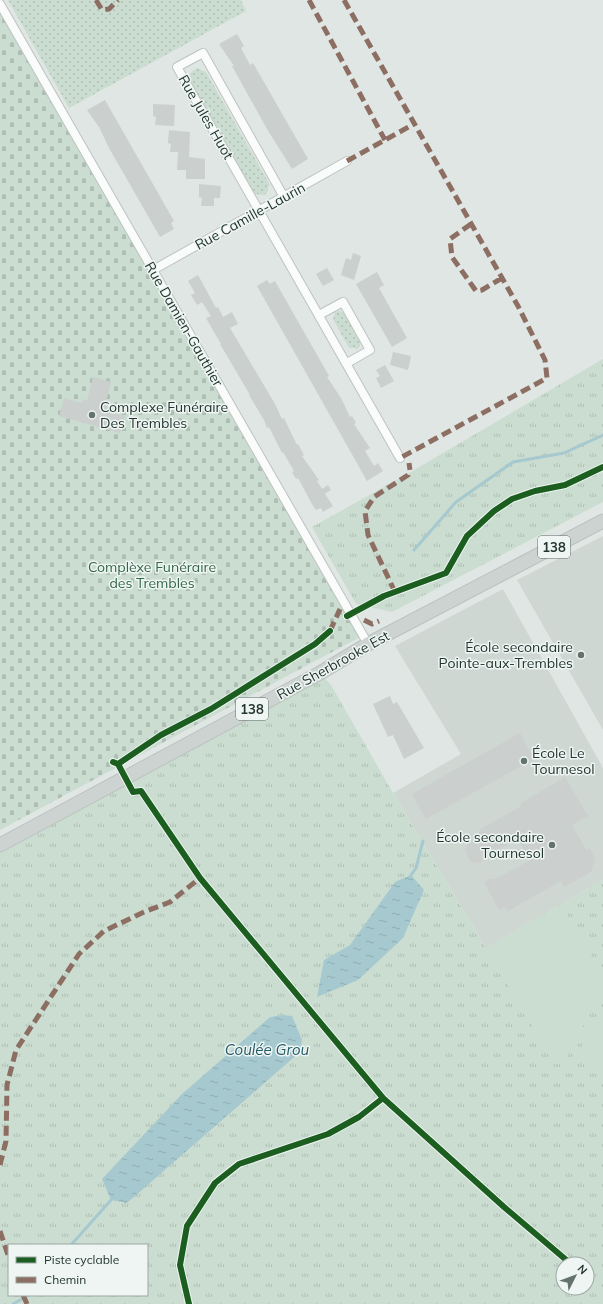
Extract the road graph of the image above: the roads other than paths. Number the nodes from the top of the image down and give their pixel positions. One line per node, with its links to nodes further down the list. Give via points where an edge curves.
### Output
1 (0, 4): 5 (street, Rue Damien-Gauthier)
2 (347, 161): 3 (street, Rue Camille-Laurin)
3 (284, 197): 4 (street, Rue Camille-Laurin); 4 (street, Rue Jules Huot, via 203,53 177,67)
4 (259, 210): 5 (street, Rue Camille-Laurin); 6 (street, Rue Jules Huot)
5 (153, 270): 10 (street, Rue Damien-Gauthier)
6 (319, 315): 7 (street, Rue Jules Huot); 7 (street, via 343,302 370,350)
7 (347, 364): 8 (street, Rue Jules Huot)
8 (400, 458)
9 (603, 521): 10 (main road, Rue Sherbrooke Est / 138)
10 (368, 644): 11 (main road, Rue Sherbrooke Est / 138, via 320,673)
11 (0, 845)

